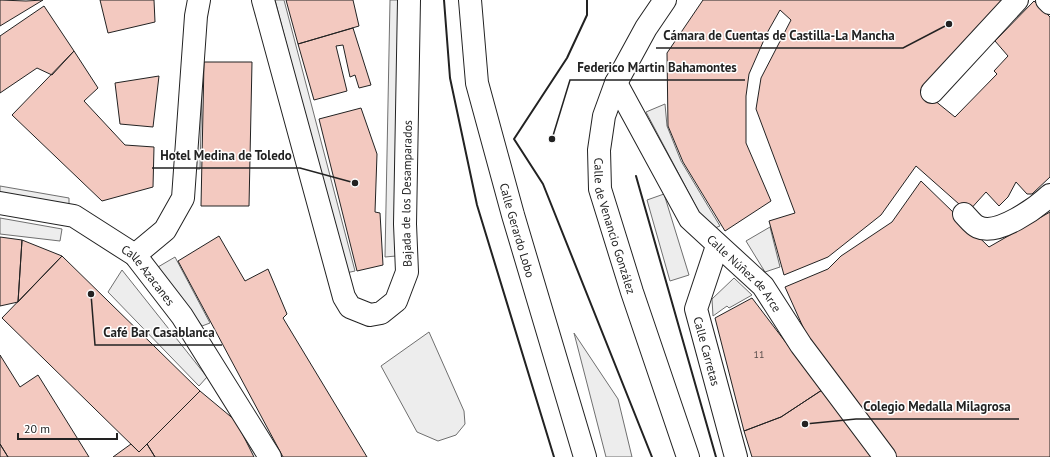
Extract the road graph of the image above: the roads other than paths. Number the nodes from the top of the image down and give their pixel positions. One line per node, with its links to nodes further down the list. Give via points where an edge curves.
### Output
1 (199, 0): 15 (street, via 183,198 165,230)
2 (262, 0): 3 (street, Bajada de los Desamparados, via 344,297 350,307 370,315 381,313 396,301 407,272)
3 (409, 0)
4 (470, 0): 17 (street, Calle Gerardo Lobo, via 477,83 513,215)
5 (665, 0): 9 (street, Calle de Venancio González, via 646,28)
6 (1017, 0): 10 (street)
7 (1047, 0): 8 (street)
8 (1050, 3)
9 (616, 83): 14 (street, Calle Núñez de Arce, via 690,220); 18 (street, Calle de Venancio González, via 604,116 599,150 600,189)
10 (932, 92)
11 (1050, 195): 13 (street, via 1004,226 988,229 978,227)
12 (0, 203): 15 (street, Calle Azacanes, via 74,216)
13 (964, 214)
14 (717, 246): 19 (street, Calle Carretas, via 696,309); 20 (street, Calle Núñez de Arce, via 764,286 801,345)
15 (135, 256): 16 (street, Calle Azacanes, via 182,316)
16 (270, 457)
17 (585, 457)
18 (688, 457)
19 (736, 457)
20 (885, 457)

